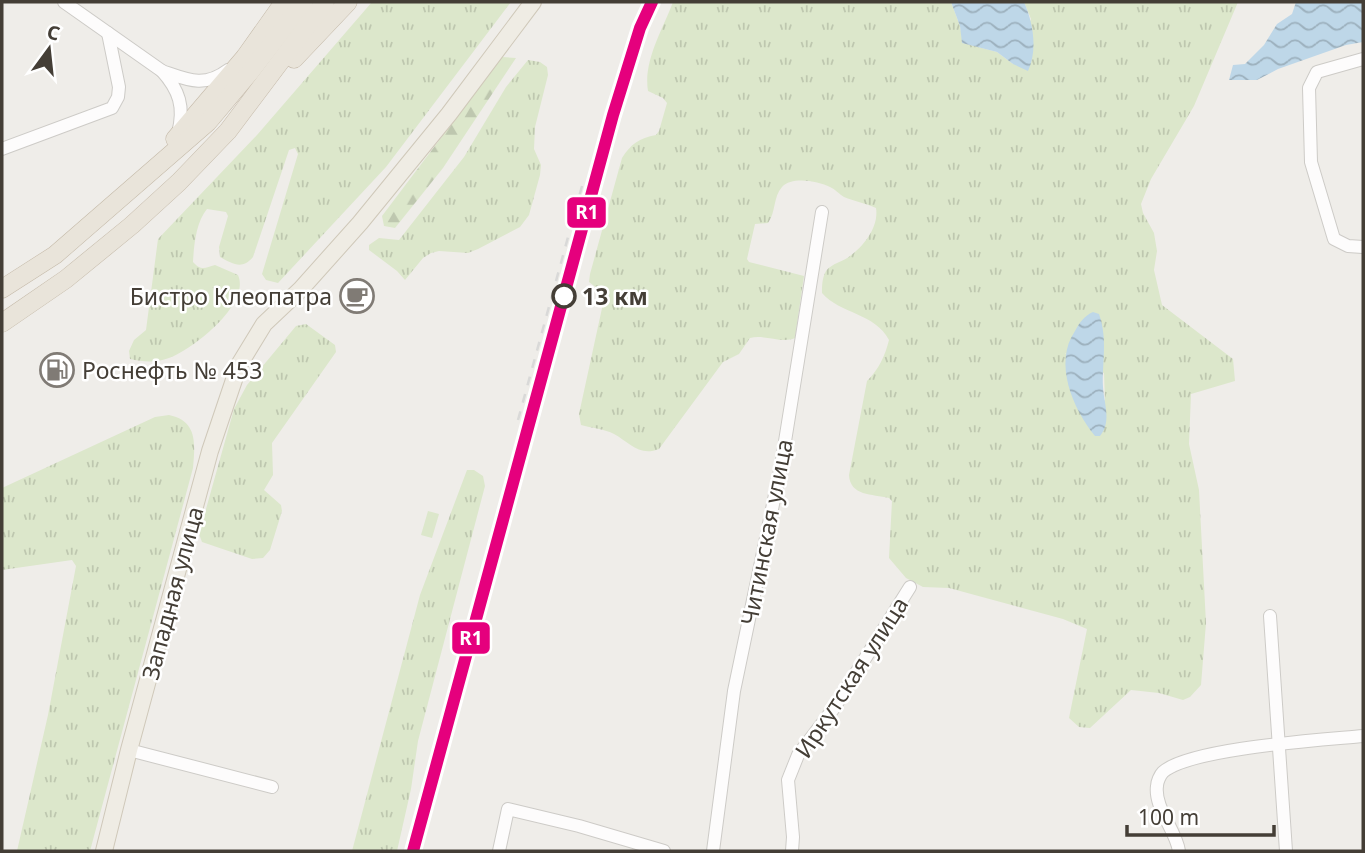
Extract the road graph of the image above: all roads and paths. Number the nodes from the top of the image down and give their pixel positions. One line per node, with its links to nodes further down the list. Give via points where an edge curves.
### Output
1 (64, 2): 7 (street)
2 (284, 2): 8 (highway)
3 (304, 2): 14 (highway, via 208,122)
4 (325, 2): 11 (highway)
5 (348, 2): 11 (highway)
6 (533, 2): 23 (main road, Западная улица, via 368,213 253,339 239,365 211,451)
7 (108, 33): 10 (street); 13 (street, via 119,87 111,108)
8 (245, 57): 10 (street, via 213,79 189,80); 12 (highway)
9 (1363, 59): 16 (street, via 1317,72 1309,88 1311,162 1334,239)
10 (162, 71): 12 (street, via 179,96)
11 (228, 131): 18 (highway, via 132,225)
12 (177, 137): 14 (highway)
13 (2, 149)
14 (132, 190): 17 (highway, via 55,255)
15 (822, 212): 29 (street, Читинская улица, via 781,466 734,691)
16 (1363, 247)
17 (2, 289)
18 (2, 323)
19 (910, 587): 30 (street, Иркутская улица, via 799,755 788,780)
20 (1270, 616): 22 (street)
21 (1363, 736): 22 (street)
22 (1279, 745): 31 (street, via 1196,757 1163,772 1157,794); 32 (street)
23 (130, 750): 24 (street); 26 (main road, Западная улица)
24 (272, 787)
25 (645, 849): 27 (street, via 508,808); 28 (street)
26 (104, 851)
27 (499, 851)
28 (664, 851)
29 (713, 851)
30 (792, 851)
31 (1179, 851)
32 (1286, 851)

